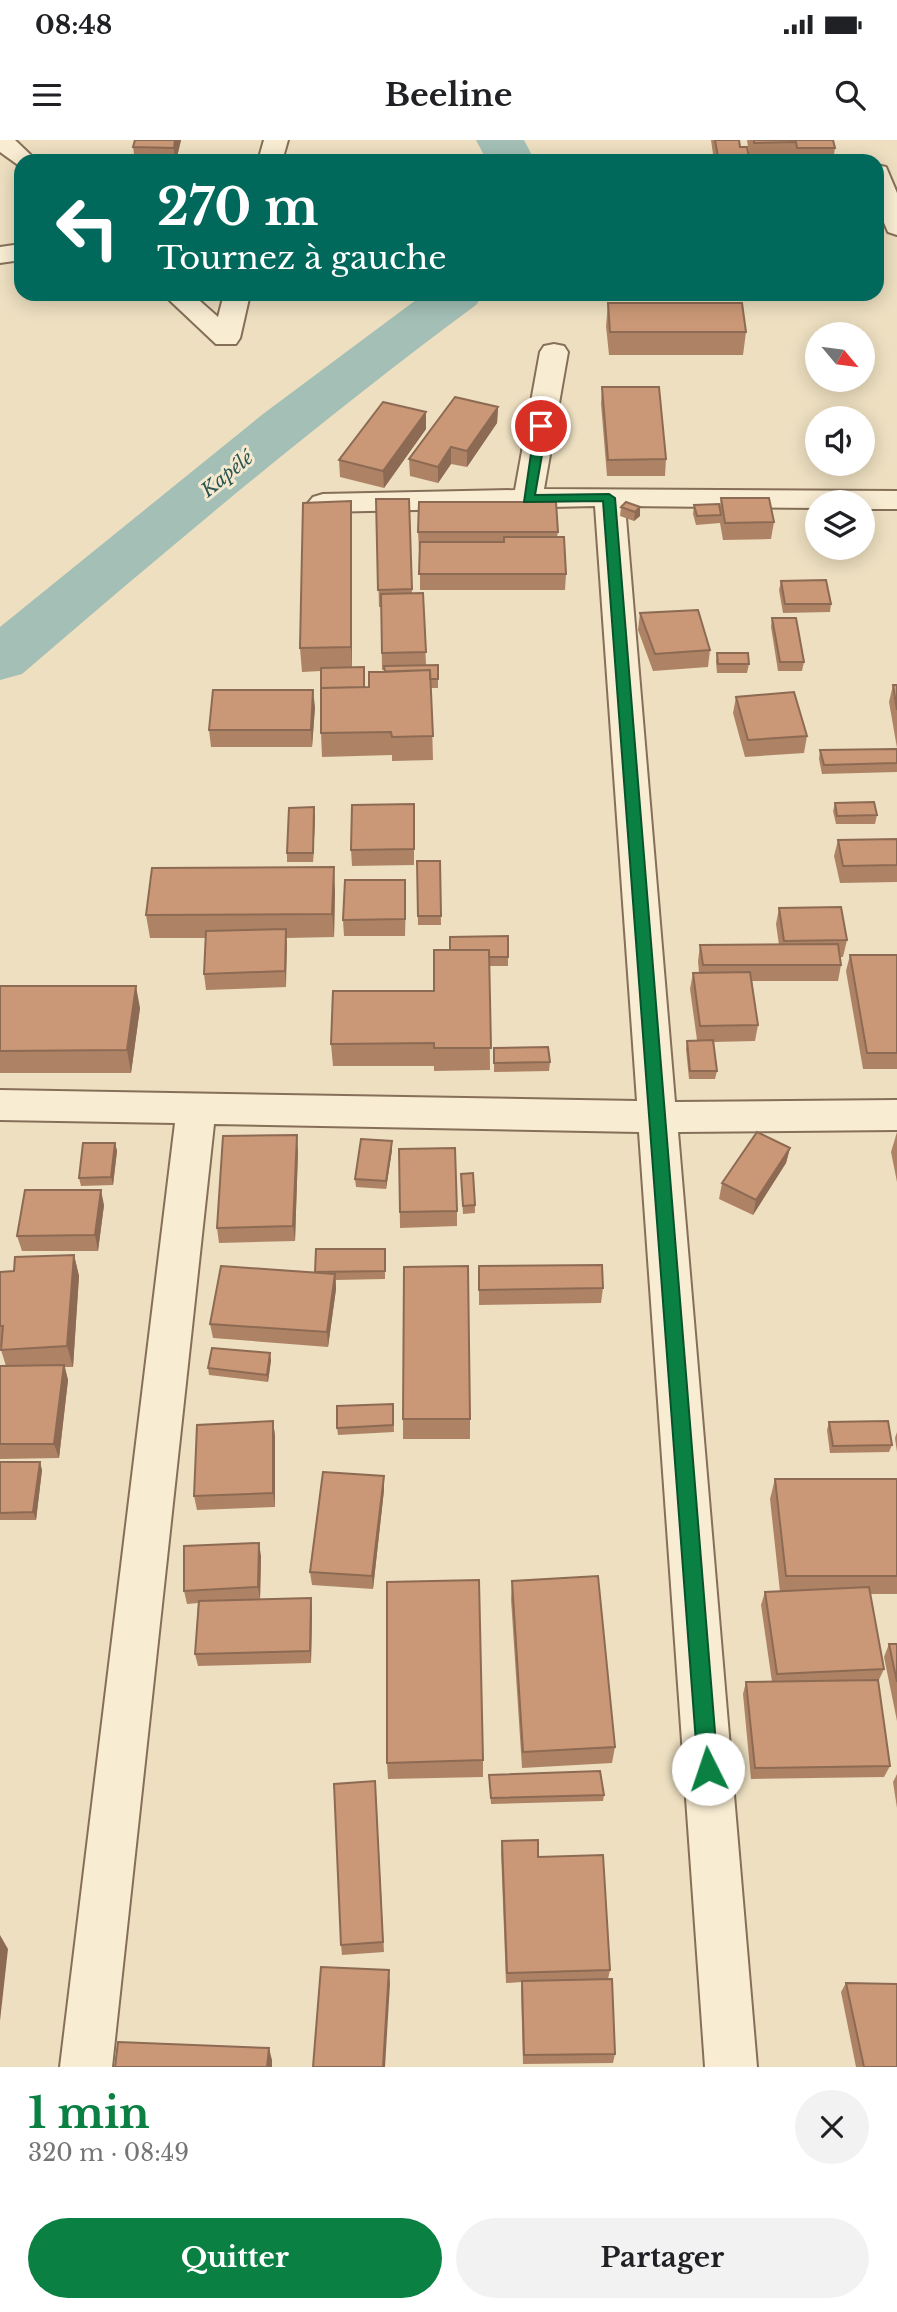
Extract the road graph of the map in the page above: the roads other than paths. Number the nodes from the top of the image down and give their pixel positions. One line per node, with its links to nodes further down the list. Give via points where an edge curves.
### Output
1 (1, 140): 2 (street)
2 (17, 154)
3 (884, 188): 4 (street)
4 (897, 228)
5 (184, 301): 6 (street, via 226,338)
6 (235, 301)
7 (554, 352): 9 (street)
8 (609, 498): 9 (street); 10 (street); 15 (street)
9 (528, 499): 11 (street)
10 (897, 500)
11 (323, 503)
12 (0, 1105): 13 (street)
13 (195, 1108): 15 (street); 16 (street)
14 (897, 1115): 15 (street)
15 (659, 1117): 17 (street)
16 (86, 2067)
17 (731, 2067)

